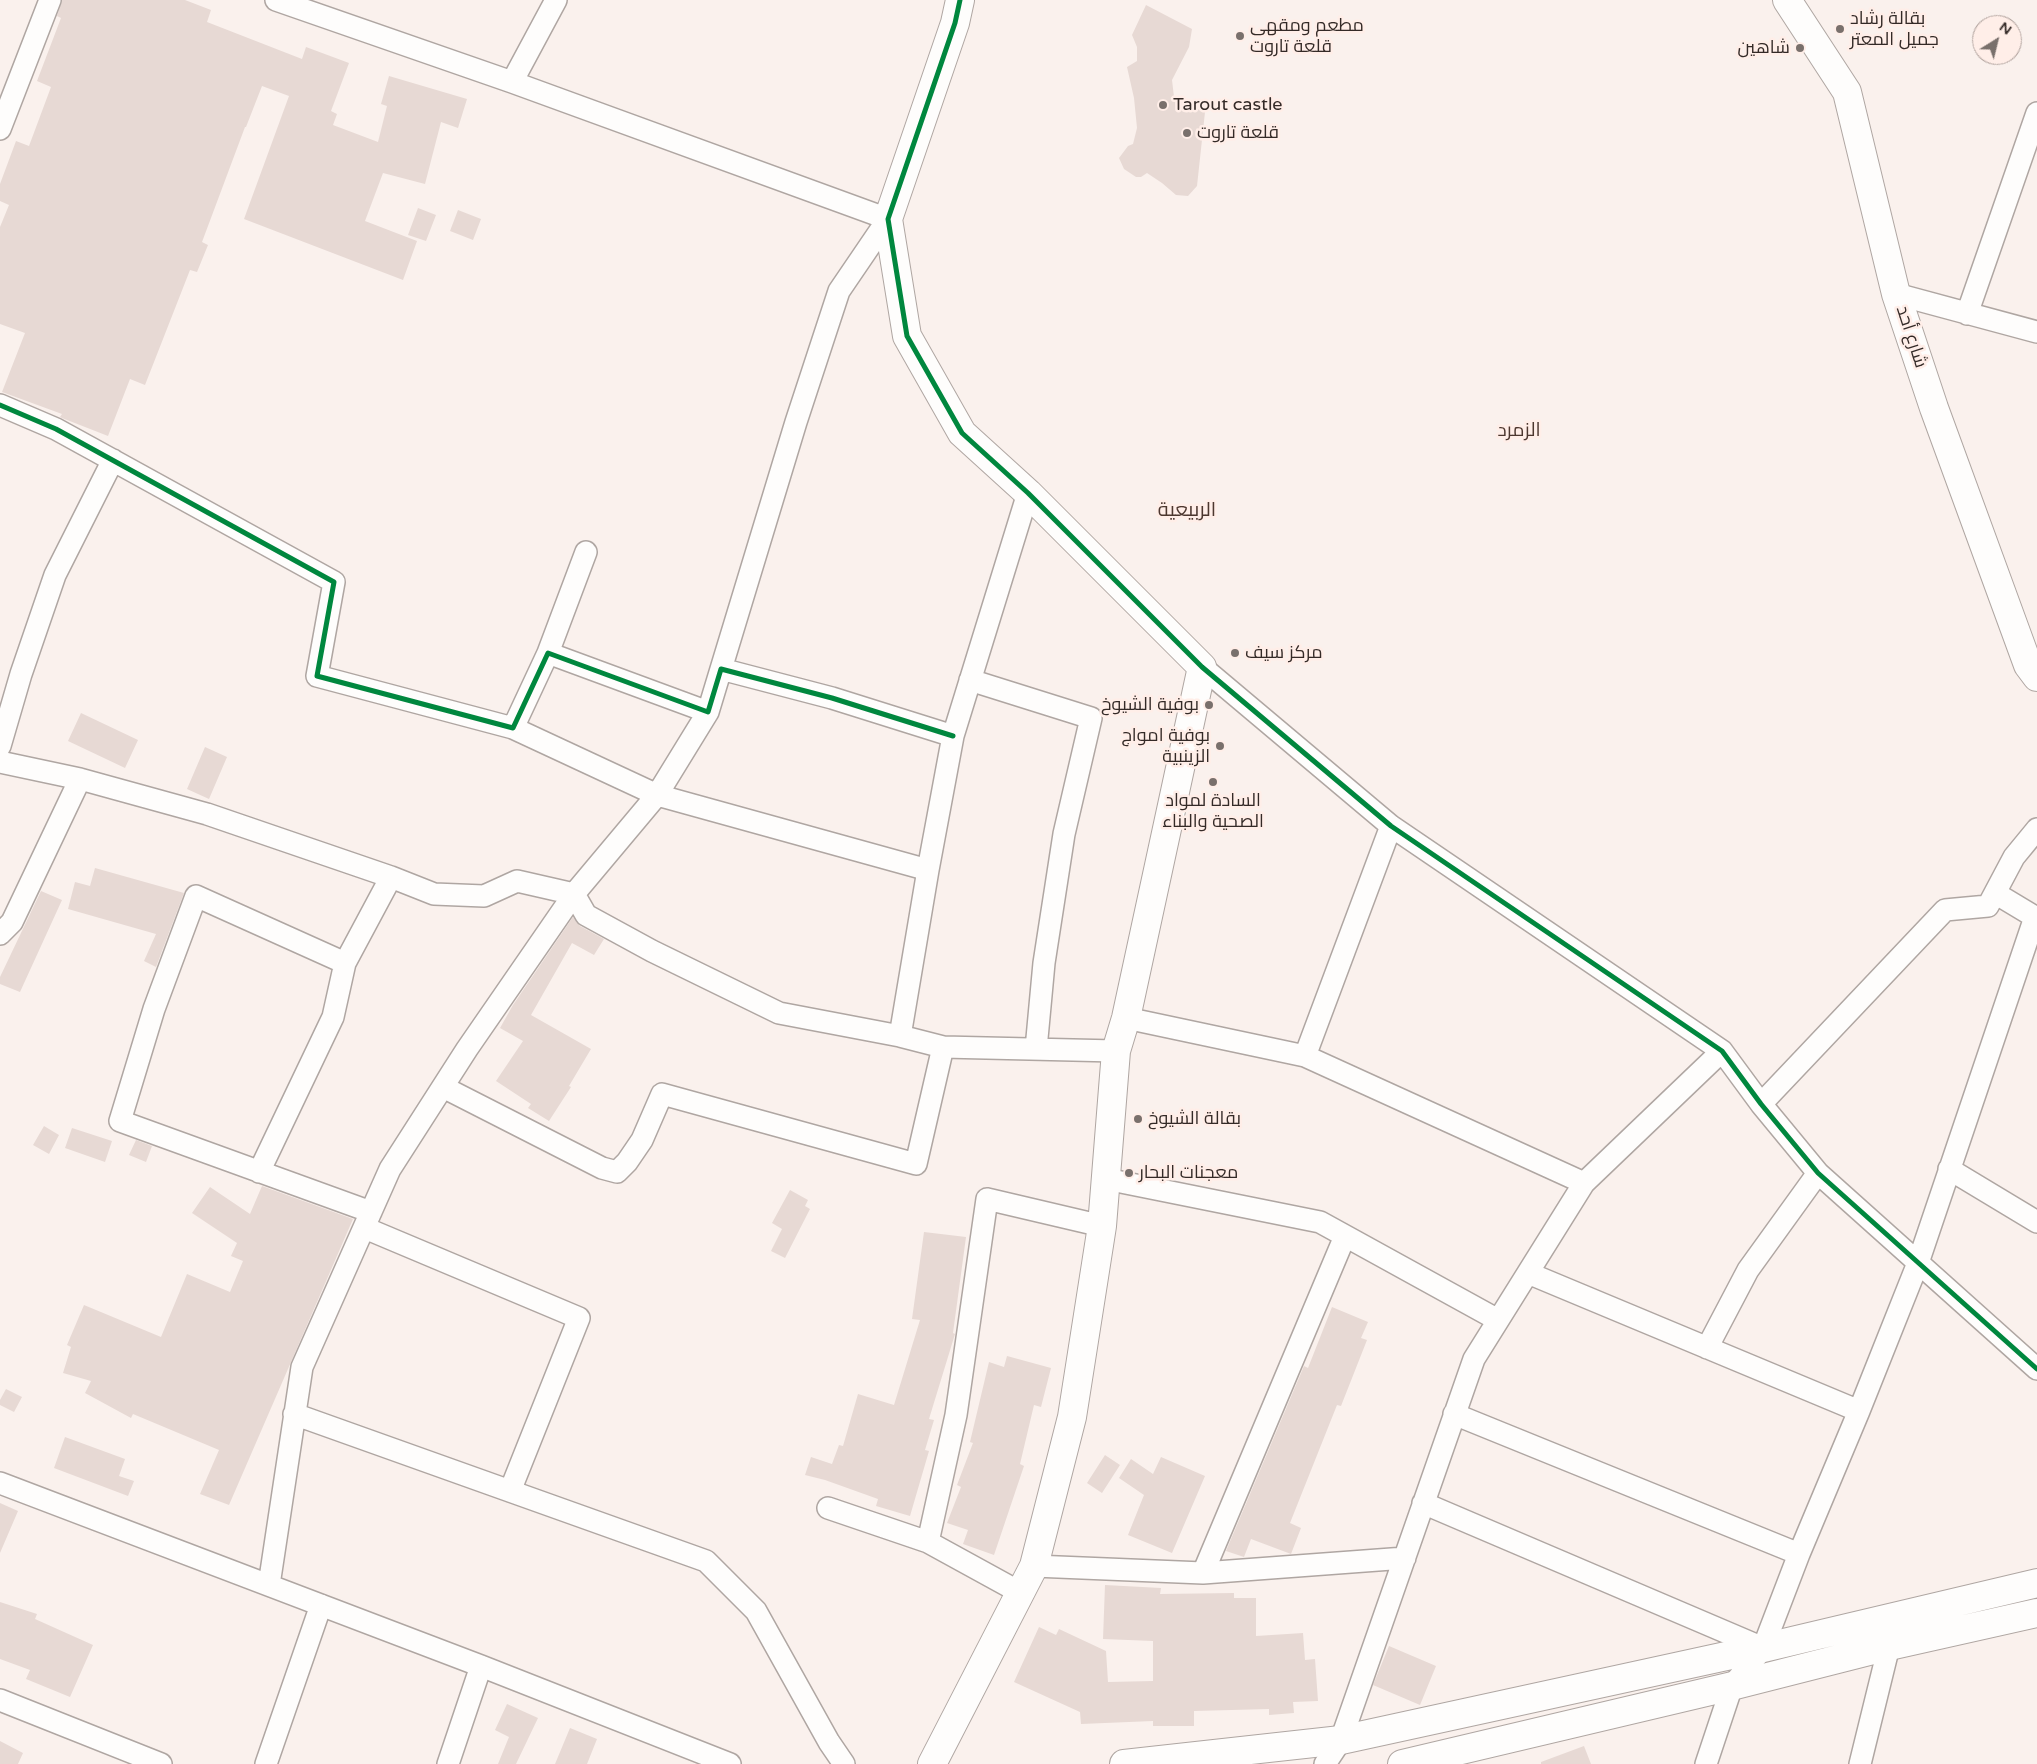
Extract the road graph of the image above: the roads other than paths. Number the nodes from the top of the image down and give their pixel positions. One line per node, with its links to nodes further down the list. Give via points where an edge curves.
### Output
1 (50, 0): 9 (street)
2 (276, 0): 7 (street)
3 (970, 0): 6 (street)
4 (1787, 0): 11 (street, شارع أحد, via 1847,92)
5 (548, 2): 7 (street)
6 (958, 11): 10 (street)
7 (512, 82): 10 (street)
8 (2037, 113): 12 (street)
9 (0, 129)
10 (888, 219): 16 (street, via 907,336 962,433); 20 (street, via 839,291)
11 (1896, 294): 12 (street); 21 (street, شارع أحد, via 2028,665)
12 (1967, 314): 13 (street)
13 (2037, 332)
14 (0, 405): 15 (street, via 56,429)
15 (113, 460): 24 (street, via 334,582 317,676); 26 (street, via 55,575)
16 (1028, 493): 19 (street); 22 (street)
17 (586, 552): 18 (street)
18 (548, 653): 23 (street); 24 (street)
19 (1202, 667): 30 (street); 39 (street)
20 (721, 669): 23 (street); 25 (street, via 832,698)
21 (2037, 677)
22 (970, 680): 25 (street); 42 (street, via 1091,718 1064,834 1044,963)
23 (708, 712): 29 (street)
24 (514, 728): 29 (street)
25 (953, 736): 32 (street)
26 (0, 746)
27 (0, 762): 28 (street)
28 (80, 780): 33 (street, via 208,814); 37 (street, via 12,922)
29 (657, 795): 32 (street); 35 (street)
30 (1391, 826): 44 (street); 45 (street)
31 (2037, 829): 34 (street, via 2014,857)
32 (928, 870): 40 (street)
33 (391, 877): 35 (street, via 434,894 484,896 517,881); 38 (street)
34 (1995, 893): 36 (street); 47 (street, via 1988,906 1945,910)
35 (574, 894): 40 (street, via 586,915 779,1013); 46 (street)
36 (2036, 917): 48 (street)
37 (0, 934)
38 (345, 963): 49 (street, via 333,1017); 49 (street, via 196,896 154,1009 120,1121)
39 (1126, 1018): 43 (street); 45 (street)
40 (900, 1036): 41 (street)
41 (943, 1048): 42 (street); 46 (street, via 916,1164 662,1094 642,1140 617,1172 602,1168)
42 (1036, 1049): 43 (street)
43 (1116, 1051): 51 (street)
44 (1722, 1051): 47 (street); 52 (street)
45 (1306, 1056): 52 (street)
46 (443, 1087): 53 (street, via 390,1169)
47 (1761, 1104): 50 (street)
48 (1949, 1169): 54 (street); 57 (street)
49 (259, 1172): 53 (street)
50 (1818, 1173): 57 (street); 60 (street, via 1748,1270)
51 (1106, 1179): 55 (street); 56 (street, via 1320,1222)
52 (1584, 1183): 58 (street)
53 (368, 1220): 63 (street, via 302,1367); 66 (street, via 579,1318)
54 (2037, 1222)
55 (1102, 1226): 69 (street, via 987,1199 956,1415); 72 (street, via 1072,1417)
56 (1345, 1236): 59 (street); 73 (street)
57 (1918, 1263): 61 (street); 62 (street)
58 (1528, 1273): 59 (street); 60 (street)
59 (1498, 1320): 64 (street, via 1474,1359)
60 (1707, 1348): 62 (street)
61 (2037, 1369)
62 (1859, 1411): 70 (street)
63 (294, 1414): 66 (street); 75 (street)
64 (1454, 1414): 67 (street); 70 (street)
65 (0, 1483): 75 (street)
66 (510, 1492): 89 (street, via 706,1561 756,1611)
67 (1423, 1504): 71 (street); 80 (street)
68 (828, 1508): 69 (street)
69 (928, 1542): 76 (street)
70 (1798, 1554): 80 (street)
71 (1405, 1558): 73 (street); 84 (street)
72 (1034, 1566): 73 (street); 76 (street)
73 (1203, 1573)
74 (2037, 1583): 80 (street)
75 (269, 1585): 77 (street)
76 (1021, 1593): 90 (street)
77 (322, 1605): 81 (street); 86 (street)
78 (2037, 1613): 79 (street)
79 (1889, 1646): 82 (street); 95 (street)
80 (1762, 1648): 82 (street); 84 (street)
81 (481, 1666): 87 (street); 88 (street)
82 (1732, 1686): 93 (street); 94 (street)
83 (0, 1700): 85 (street)
84 (1341, 1740): 91 (street); 92 (street)
85 (161, 1764)
86 (266, 1764)
87 (448, 1764)
88 (730, 1764)
89 (844, 1764)
90 (932, 1764)
91 (1124, 1764)
92 (1325, 1764)
93 (1402, 1764)
94 (1706, 1764)
95 (1860, 1764)

